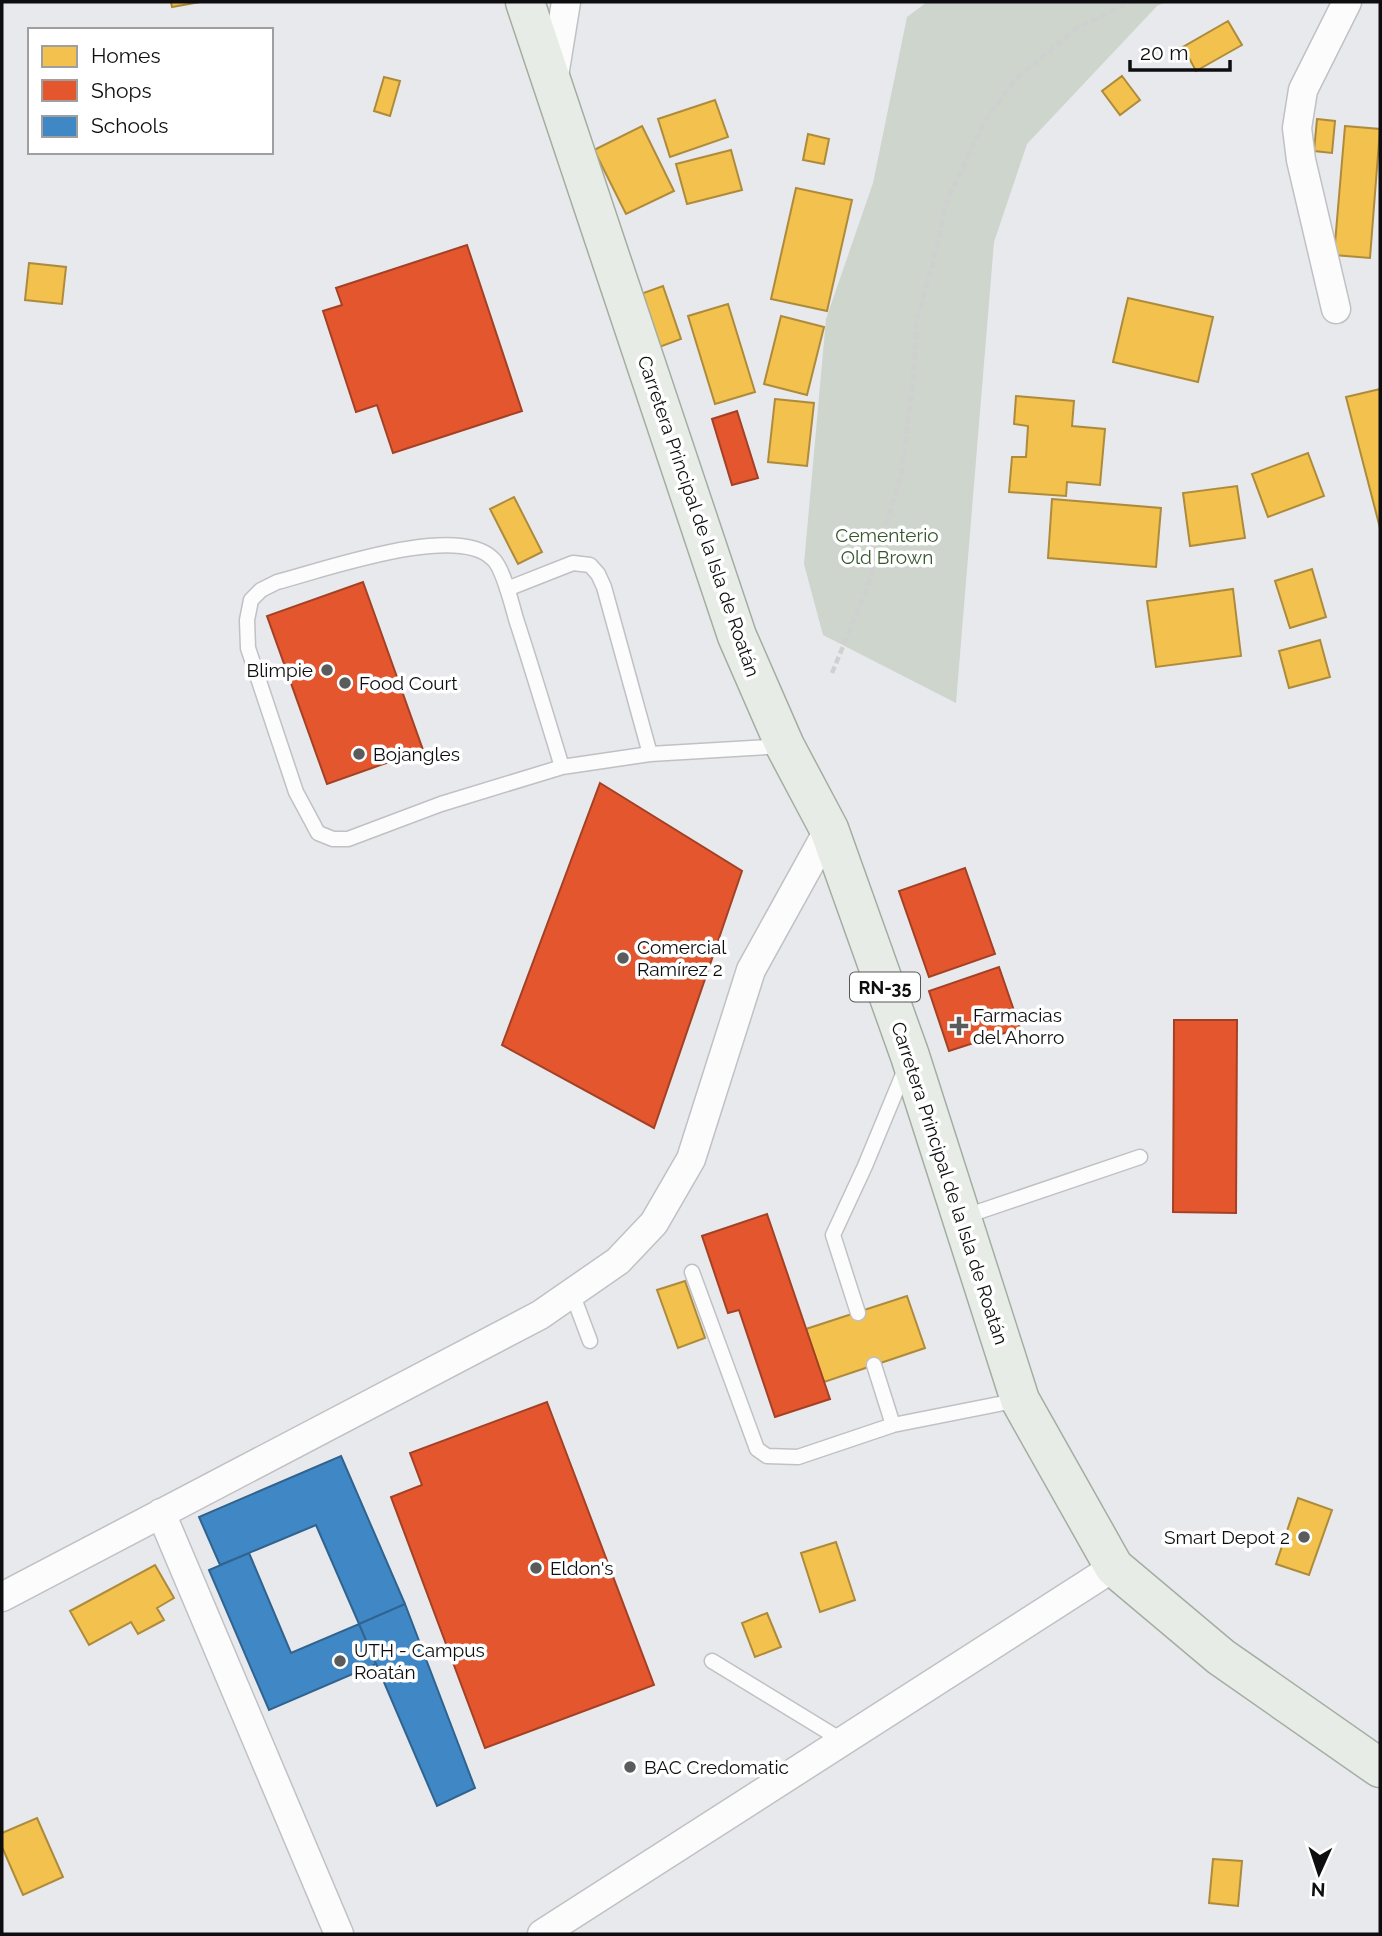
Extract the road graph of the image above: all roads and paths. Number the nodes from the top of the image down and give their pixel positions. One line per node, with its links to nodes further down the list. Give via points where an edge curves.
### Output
1 (525, 2): 5 (main road, Carretera Principal de la Isla de Roatán / RN-35)
2 (566, 2): 5 (street)
3 (1131, 2): 8 (path, via 1077,28 1015,80 984,124 947,201 917,319 901,475 868,586)
4 (1347, 2): 6 (street, via 1303,90 1297,128)
5 (552, 87): 9 (main road, Carretera Principal de la Isla de Roatán / RN-35, via 737,636)
6 (1336, 309)
7 (507, 589): 10 (lane, via 573,563 590,565 598,574); 11 (lane); 11 (lane, via 494,560 473,547 416,546 261,590 251,600 248,648 296,792 324,837 348,839 441,804)
8 (832, 673)
9 (785, 746): 10 (lane); 12 (main road, Carretera Principal de la Isla de Roatán / RN-35)
10 (650, 754): 11 (lane)
11 (562, 767)
12 (829, 829): 13 (main road, Carretera Principal de la Isla de Roatán / RN-35); 17 (street, via 751,970 691,1159 654,1223 618,1261)
13 (911, 1056): 15 (main road, Carretera Principal de la Isla de Roatán / RN-35); 18 (lane, via 833,1234)
14 (1140, 1157): 15 (lane)
15 (962, 1218): 21 (main road, Carretera Principal de la Isla de Roatán / RN-35)
16 (692, 1272): 22 (lane, via 757,1449 767,1456 797,1457)
17 (572, 1293): 19 (lane); 23 (street, via 540,1315)
18 (858, 1313)
19 (590, 1341)
20 (874, 1365): 22 (lane)
21 (1020, 1400): 22 (lane); 24 (main road, Carretera Principal de la Isla de Roatán / RN-35)
22 (893, 1425)
23 (161, 1513): 25 (street); 29 (street)
24 (1114, 1567): 27 (street); 28 (main road, Carretera Principal de la Isla de Roatán / RN-35, via 1221,1657)
25 (2, 1597)
26 (712, 1661): 27 (lane)
27 (843, 1741): 30 (street)
28 (1380, 1768)
29 (340, 1934)
30 (542, 1934)

